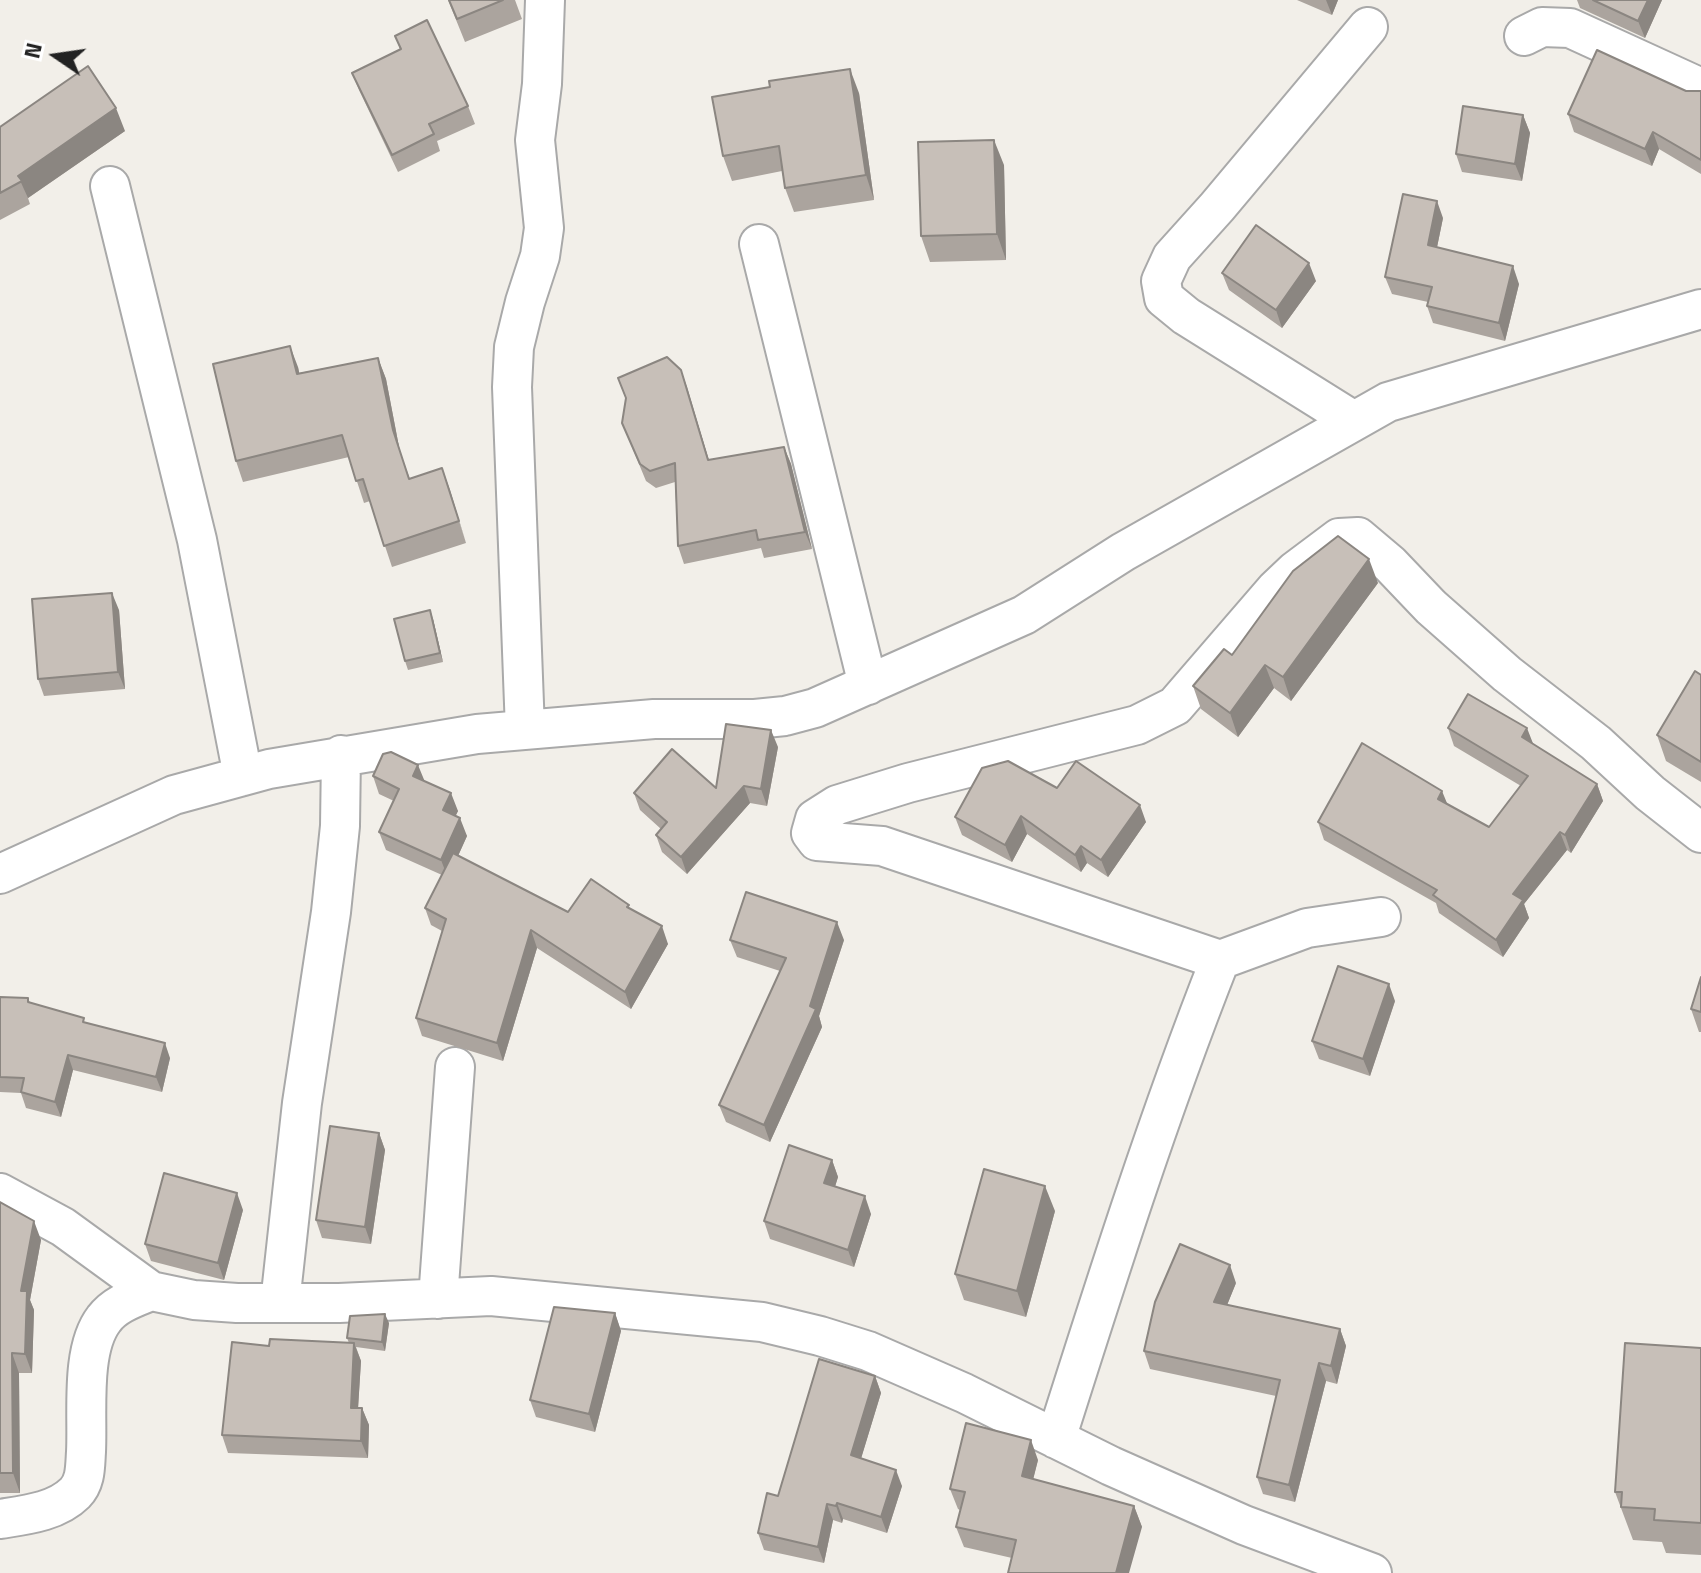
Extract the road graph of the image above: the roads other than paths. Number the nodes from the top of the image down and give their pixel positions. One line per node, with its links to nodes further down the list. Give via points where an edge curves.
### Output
1 (545, 0): 10 (street, via 535,140 544,228 514,347 512,387)
2 (1368, 27): 8 (street, via 1172,257 1161,281 1164,298 1186,316)
3 (1524, 36): 4 (street, via 1542,27 1570,28)
4 (1701, 88)
5 (110, 186): 12 (street, via 197,540)
6 (759, 244): 9 (street)
7 (1701, 309): 8 (street, via 1388,402)
8 (1354, 421): 9 (street, via 1123,552 1024,615)
9 (868, 685): 10 (street, via 785,716 654,719)
10 (525, 730): 11 (street)
11 (341, 755): 12 (street); 21 (street, via 331,912 302,1103)
12 (243, 776): 14 (street, via 174,795)
13 (1701, 833): 16 (street, via 1507,674 1358,537 1339,538 1295,571 1175,706 1137,725 837,805 815,819 811,833 817,841 882,846)
14 (0, 874)
15 (1381, 917): 16 (street, via 1307,928)
16 (1220, 960): 22 (street, via 1118,1244)
17 (455, 1067): 20 (street)
18 (0, 1193): 19 (street, via 63,1227)
19 (151, 1291): 21 (street, via 194,1300); 23 (street, via 119,1305 94,1335 87,1374 85,1475 76,1492 34,1513)
20 (438, 1299): 21 (street); 22 (street, via 491,1296 762,1322 868,1351)
21 (280, 1303)
22 (1056, 1439): 24 (street, via 1244,1525)
23 (0, 1519)
24 (1372, 1573)

